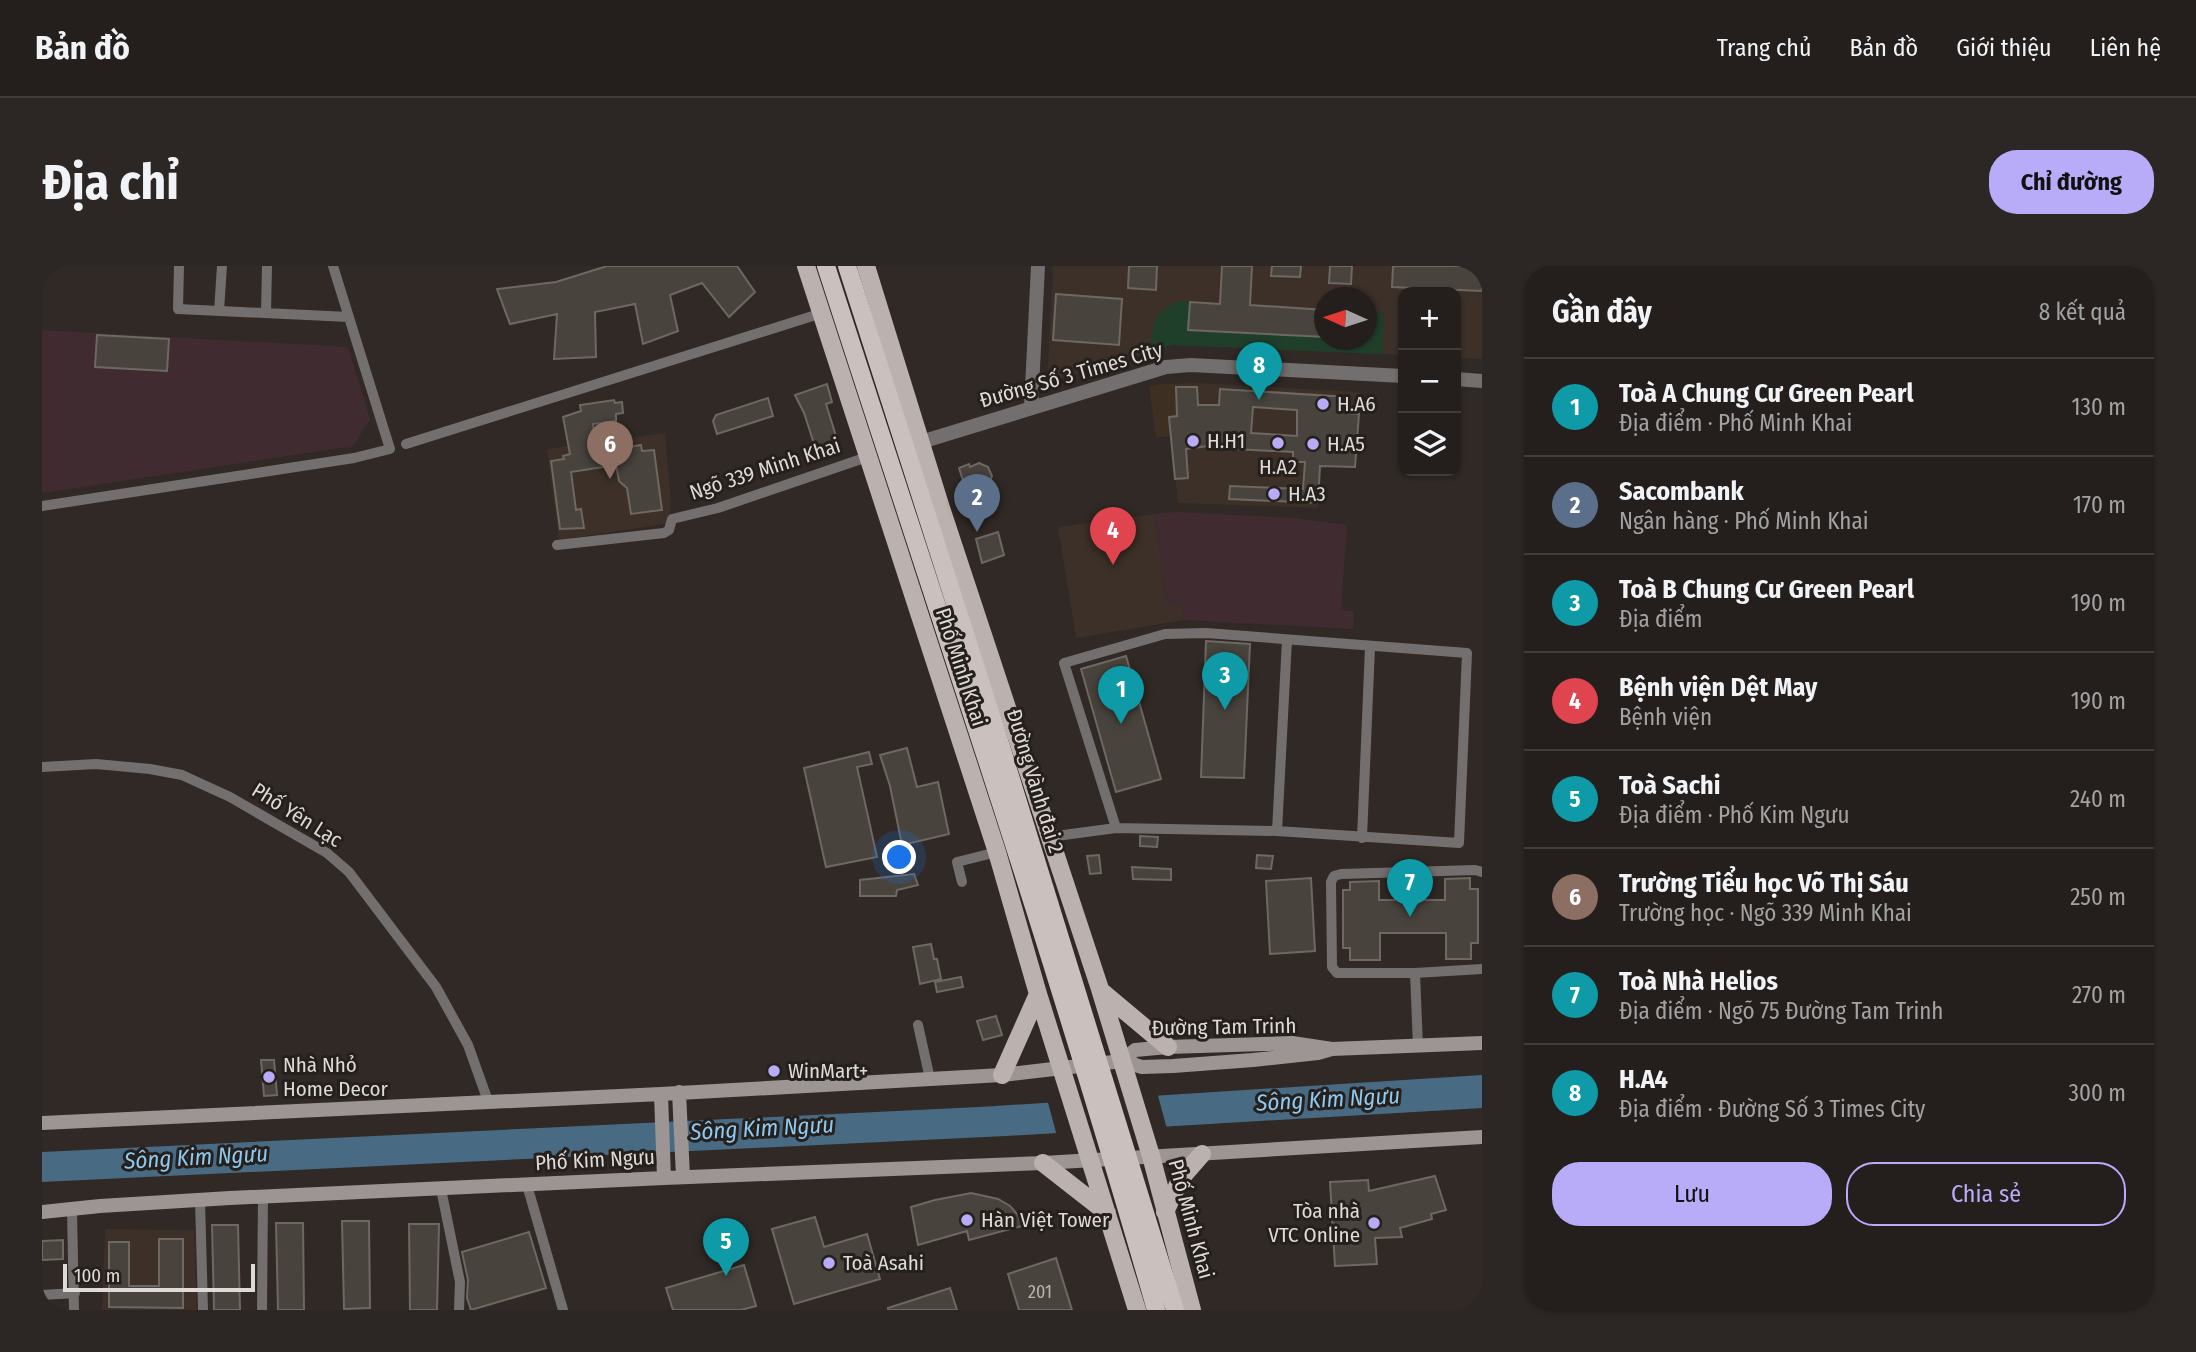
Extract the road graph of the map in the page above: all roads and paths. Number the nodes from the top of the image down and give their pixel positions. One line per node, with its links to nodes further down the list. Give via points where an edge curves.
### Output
1 (179, 266): 10 (street, via 178,309)
2 (222, 266): 10 (street)
3 (267, 266): 11 (street)
4 (333, 266): 13 (street)
5 (806, 266): 12 (main road, Phố Minh Khai)
6 (866, 266): 14 (main road, Phố Minh Khai)
7 (1038, 266): 19 (street)
8 (849, 272): 76 (highway, Đường Vành đai 2)
9 (829, 274): 75 (highway, Đường Vành đai 2, via 956,664)
10 (219, 311): 11 (street)
11 (266, 313): 13 (street)
12 (822, 313): 18 (main road, Phố Minh Khai); 21 (street)
13 (349, 317): 23 (street, via 390,449)
14 (898, 369): 18 (main road); 20 (main road, Phố Minh Khai)
15 (1398, 376): 19 (street, Đường Số 3 Times City, via 1166,367)
16 (1461, 379): 17 (street)
17 (1482, 381)
18 (847, 387): 22 (main road, Phố Minh Khai)
19 (1031, 408): 20 (street, Đường Số 3 Times City)
20 (920, 442): 22 (main road); 30 (main road, Phố Minh Khai)
21 (406, 444)
22 (870, 456): 24 (street, Ngõ 339 Minh Khai, via 672,519 664,533); 32 (main road, Phố Minh Khai)
23 (42, 506)
24 (557, 545)
25 (1287, 640): 26 (street); 28 (street, via 1165,634 1064,663); 29 (street)
26 (1370, 647): 31 (street); 31 (street, via 1467,653 1464,766 1459,843)
27 (42, 767): 50 (street, Phố Yên Lạc, via 96,764 182,775 327,853 349,872 436,987 468,1045)
28 (1116, 828): 29 (street); 30 (street)
29 (1278, 831): 31 (street)
30 (1049, 837): 37 (main road, Phố Minh Khai)
31 (1362, 838)
32 (997, 852): 34 (street, via 957,862); 38 (main road, Phố Minh Khai)
33 (1482, 872): 36 (street, via 1334,876 1333,970)
34 (962, 882)
35 (1482, 969): 36 (street)
36 (1415, 973): 42 (street)
37 (1100, 989): 41 (main road); 44 (main road, Phố Minh Khai)
38 (1038, 994): 45 (main road); 46 (main road, Phố Minh Khai)
39 (918, 1024): 47 (street)
40 (1482, 1043): 42 (main road, Đường Tam Trinh)
41 (1168, 1047): 43 (main road, Đường Tam Trinh, via 1279,1043); 44 (main road, Đường Tam Trinh, via 1135,1050)
42 (1418, 1047): 43 (main road, Đường Tam Trinh)
43 (1332, 1049): 44 (main road, Đường Tam Trinh, via 1163,1066 1142,1067)
44 (1122, 1061): 46 (main road, Đường Tam Trinh); 53 (main road, Phố Minh Khai)
45 (1002, 1075): 46 (main road); 47 (main road)
46 (1064, 1076): 54 (main road, Phố Minh Khai)
47 (930, 1079): 48 (main road)
48 (678, 1093): 49 (main road); 57 (main road)
49 (661, 1094): 50 (main road); 58 (main road)
50 (488, 1101): 51 (main road)
51 (42, 1123)
52 (1482, 1137): 55 (main road)
53 (1148, 1148): 54 (main road, Phố Kim Ngưu); 55 (main road); 65 (main road, Phố Minh Khai)
54 (1088, 1152): 56 (main road, Phố Kim Ngưu); 66 (main road)
55 (1202, 1154): 65 (main road, via 1181,1178)
56 (1043, 1163): 57 (main road, Phố Kim Ngưu); 66 (main road)
57 (683, 1177): 58 (main road, Phố Kim Ngưu)
58 (664, 1178): 59 (main road, Phố Kim Ngưu)
59 (527, 1185): 60 (main road, Phố Kim Ngưu); 73 (street)
60 (441, 1189): 61 (main road, Phố Kim Ngưu); 72 (street, via 460,1282)
61 (263, 1197): 62 (main road, Phố Kim Ngưu); 71 (street)
62 (200, 1200): 63 (main road, Phố Kim Ngưu); 70 (street)
63 (72, 1211): 64 (main road, Phố Kim Ngưu); 67 (street)
64 (42, 1212)
65 (1165, 1212): 77 (main road, Phố Minh Khai)
66 (1107, 1213): 74 (main road)
67 (75, 1293): 68 (street); 69 (street)
68 (42, 1295)
69 (74, 1310)
70 (203, 1310)
71 (262, 1310)
72 (459, 1310)
73 (563, 1310)
74 (1137, 1310)
75 (1156, 1310)
76 (1175, 1310)
77 (1192, 1310)

